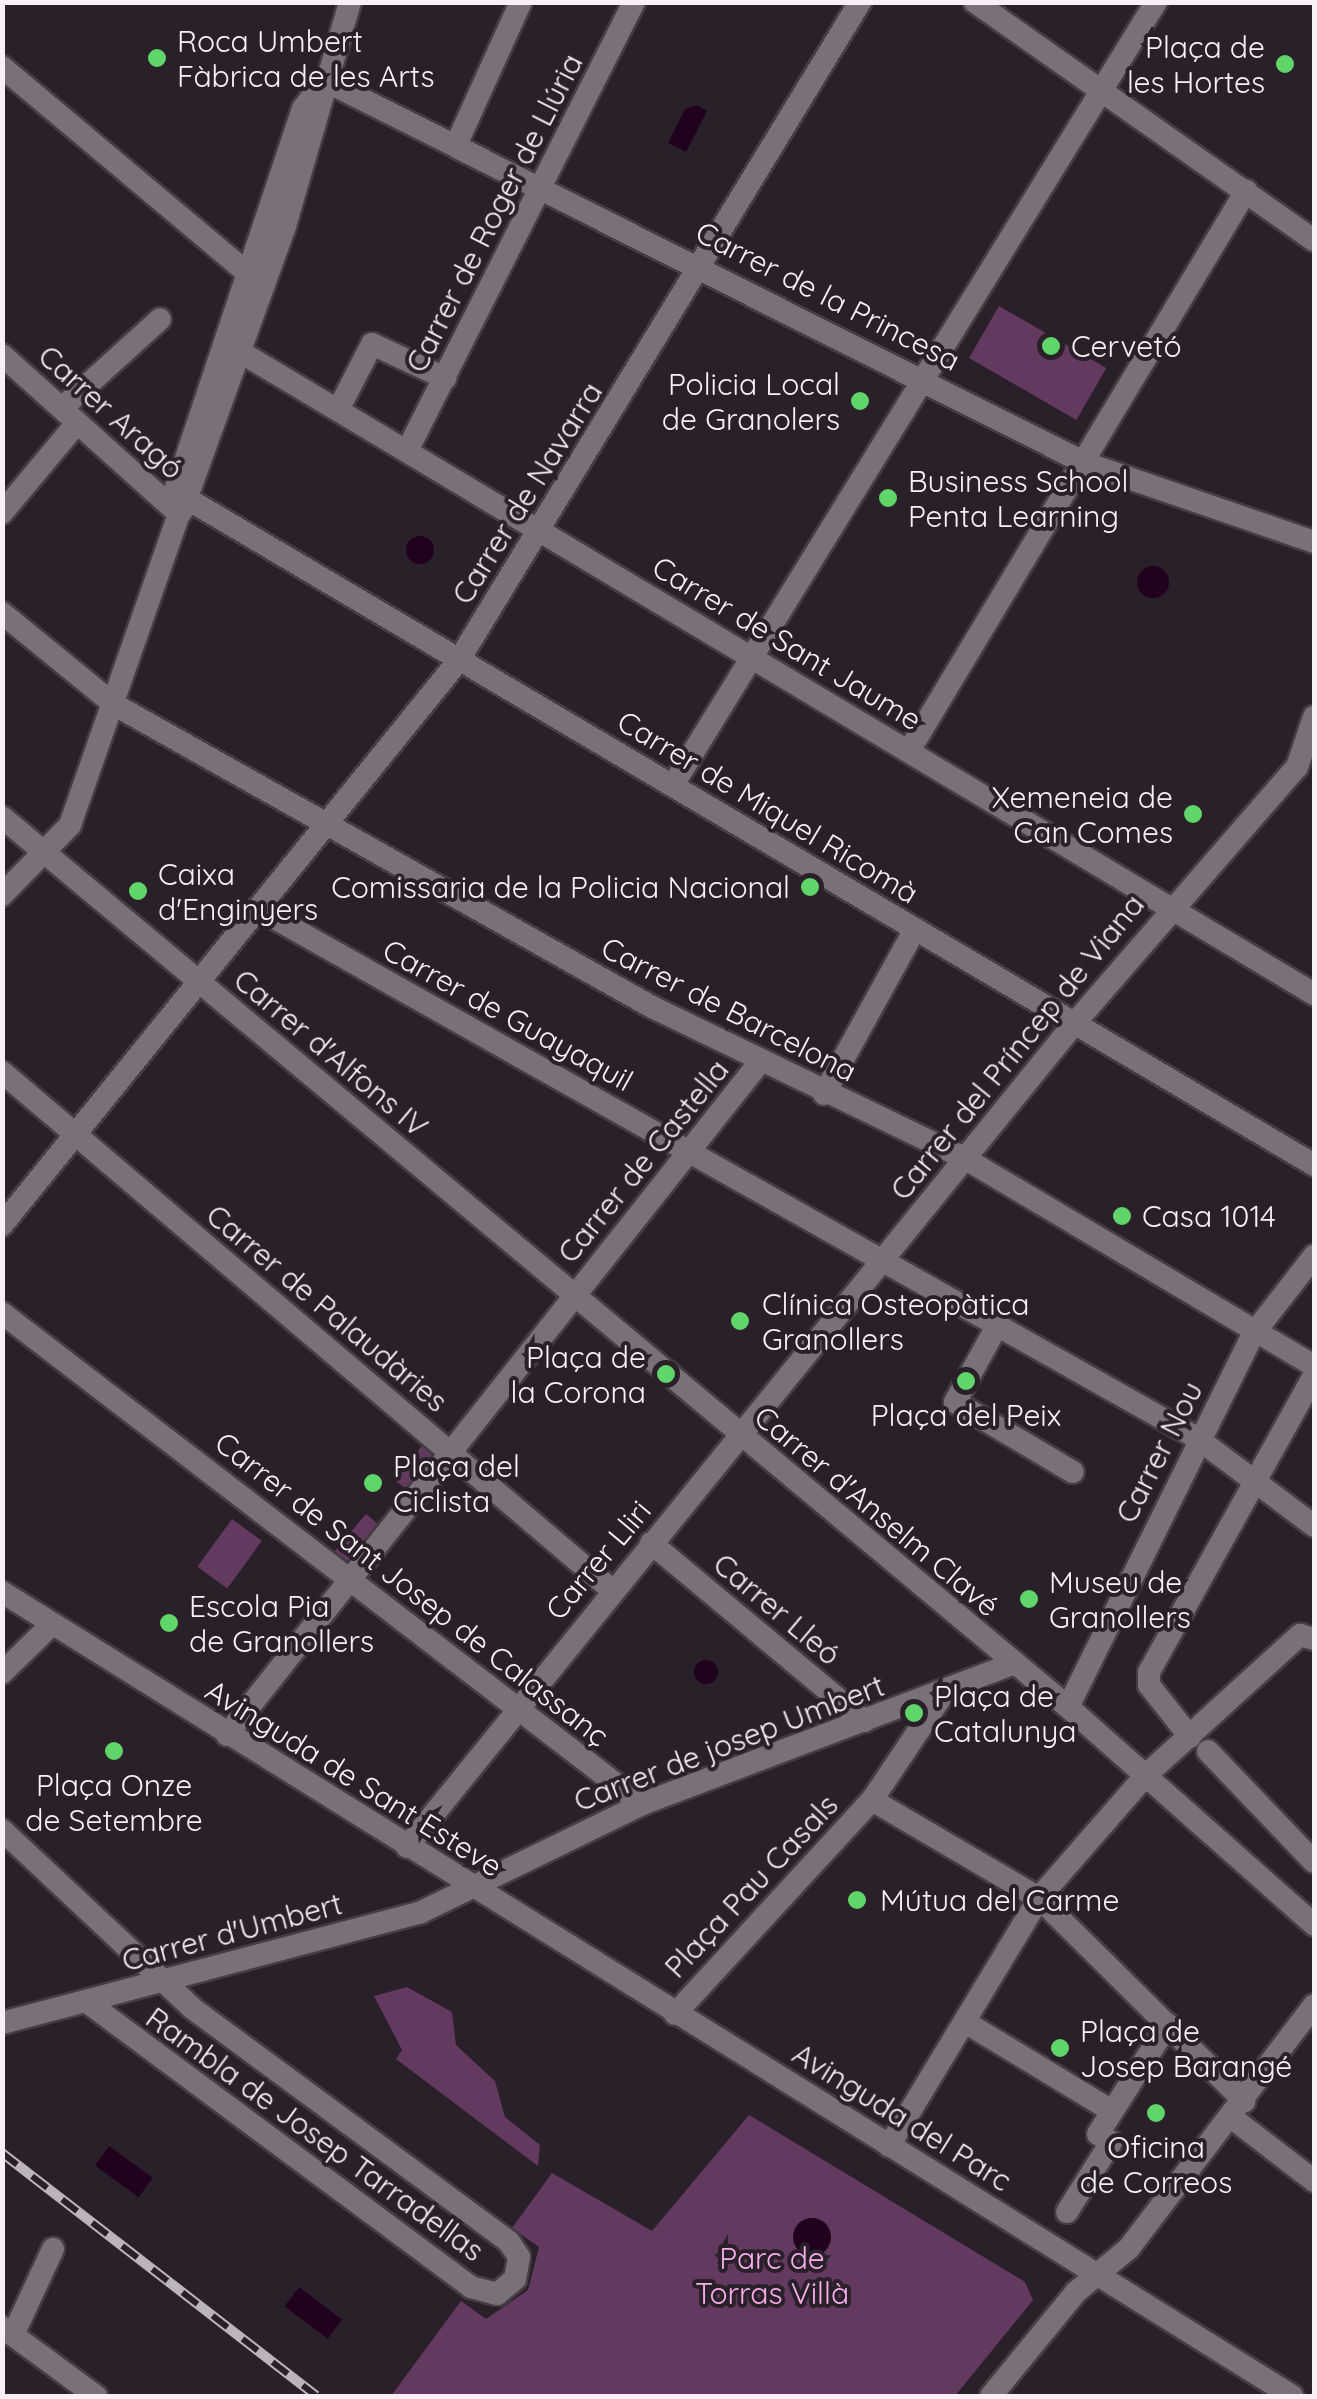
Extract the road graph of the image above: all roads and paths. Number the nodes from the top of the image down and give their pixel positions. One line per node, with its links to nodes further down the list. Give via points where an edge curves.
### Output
1 (350, 2): 8 (street)
2 (521, 2): 10 (street)
3 (634, 2): 11 (street, Carrer de Roger de Llúria)
4 (860, 2): 14 (street, Carrer de Navarra)
5 (976, 2): 9 (street)
6 (1156, 2): 9 (street)
7 (2, 67): 15 (street)
8 (324, 80): 10 (street, Carrer de la Princesa); 15 (street, via 303,109); 17 (street)
9 (1101, 88): 12 (street); 20 (street)
10 (456, 145): 11 (street, Carrer de la Princesa)
11 (542, 188): 14 (street, Carrer de la Princesa); 19 (street, Carrer de Roger de Llúria)
12 (1246, 191): 13 (street); 24 (street)
13 (1314, 240)
14 (702, 263): 20 (street, Carrer de la Princesa); 27 (street, Carrer de Navarra)
15 (250, 275): 17 (street)
16 (160, 320): 22 (street)
17 (235, 349): 21 (street, Carrer de Sant Jaume); 25 (street, via 176,488)
18 (2, 355): 22 (street, Carrer Aragó)
19 (445, 378): 21 (street, via 372,344); 23 (street, Carrer de Roger de Llúria)
20 (925, 380): 24 (street, Carrer de la Princesa); 31 (street)
21 (338, 410): 23 (street, Carrer de Sant Jaume)
22 (70, 416): 25 (street, Carrer Aragó); 26 (street)
23 (408, 451): 27 (street, Carrer de Sant Jaume)
24 (1084, 463): 28 (street, Carrer de la Princesa); 34 (street)
25 (185, 508): 30 (street, Carrer de Miquel Ricomà); 32 (street)
26 (2, 512)
27 (540, 530): 30 (street, Carrer de Navarra); 31 (street, Carrer de Sant Jaume)
28 (1314, 542)
29 (2, 614): 32 (street, Carrer de Barcelona)
30 (458, 660): 36 (street, Carrer de Miquel Ricomà); 38 (street, Carrer de Navarra)
31 (757, 660): 34 (street, Carrer de Sant Jaume); 36 (street)
32 (115, 705): 38 (street, Carrer de Barcelona); 39 (street, via 70,825)
33 (1314, 718): 35 (street)
34 (909, 751): 41 (street, Carrer de Sant Jaume)
35 (1306, 771): 41 (street, Carrer del Príncep de Viana)
36 (672, 785): 43 (street, Carrer de Miquel Ricomà)
37 (2, 817): 39 (street, Carrer d'Alfons IV)
38 (328, 822): 42 (street, Carrer de Navarra); 47 (street, Carrer de Barcelona)
39 (41, 850): 40 (street); 44 (street, Carrer d'Alfons IV)
40 (2, 895)
41 (1171, 906): 45 (street, Carrer de Sant Jaume); 46 (street, Carrer del Príncep de Viana)
42 (260, 910): 44 (street, Carrer de Navarra); 51 (street, Carrer de Guayaquil)
43 (915, 929): 46 (street, Carrer de Miquel Ricomà); 49 (street)
44 (201, 984): 50 (street, Carrer de Navarra); 57 (street, Carrer d'Alfons IV)
45 (1314, 994)
46 (1074, 1024): 52 (street, Carrer del Príncep de Viana); 53 (street, Carrer de Miquel Ricomà)
47 (759, 1063): 49 (street, Carrer de Barcelona); 51 (street, Carrer de Castella)
48 (2, 1072): 50 (street, Carrer de Palaudàries)
49 (824, 1094): 52 (street, Carrer de Barcelona)
50 (77, 1134): 54 (street, Carrer de Navarra); 65 (street, Carrer de Palaudàries)
51 (690, 1152): 55 (street, Carrer de Guayaquil); 57 (street, Carrer de Castella)
52 (964, 1158): 55 (street, Carrer del Príncep de Viana); 60 (street, Carrer de Barcelona)
53 (1314, 1165)
54 (2, 1225)
55 (881, 1260): 59 (street, Carrer de Guayaquil); 63 (street, Carrer del Príncep de Viana)
56 (1312, 1263): 60 (street, Carrer Nou)
57 (578, 1299): 63 (street, Carrer d'Anselm Clavé); 65 (street, Carrer de Castella)
58 (2, 1313): 70 (street, Carrer de Sant Josep de Calassanç)
59 (998, 1326): 64 (street, Carrer de Guayaquil); 66 (street, via 955,1402)
60 (1254, 1333): 61 (street, Carrer de Barcelona); 64 (street, Carrer Nou)
61 (1314, 1366)
62 (1314, 1376): 67 (street)
63 (738, 1434): 69 (street, Carrer Lliri); 75 (street, Carrer d'Anselm Clavé)
64 (1197, 1438): 67 (street, Carrer de Guayaquil); 78 (street, Carrer Nou)
65 (450, 1451): 70 (street, Carrer de Castella); 71 (street, Carrer de Palaudàries)
66 (1073, 1472)
67 (1260, 1482): 68 (street, Carrer de Guayaquil); 82 (street, via 1148,1678)
68 (1314, 1526)
69 (651, 1543): 71 (street, Carrer Lliri); 80 (street, Carrer Lleó)
70 (351, 1578): 77 (street, Carrer de Sant Josep de Calassanç); 81 (street, Carrer de Castella)
71 (612, 1590): 77 (street, Carrer Lliri)
72 (2, 1592): 73 (street, Avinguda de Sant Esteve)
73 (52, 1624): 76 (street); 81 (street, Avinguda de Sant Esteve)
74 (1314, 1639): 82 (street, via 1300,1635)
75 (1014, 1664): 78 (street, Carrer d'Anselm Clavé); 79 (street, Carrer de josep Umbert, via 942,1696)
76 (2, 1674)
77 (516, 1707): 85 (street, Carrer de Sant Josep de Calassanç); 87 (street, Carrer Lliri)
78 (1068, 1707): 83 (street, Carrer d'Anselm Clavé)
79 (915, 1716): 80 (street, Carrer de josep Umbert); 84 (street)
80 (866, 1721): 85 (street, Carrer de josep Umbert)
81 (227, 1735): 87 (street, Avinguda de Sant Esteve)
82 (1197, 1741): 83 (street); 88 (street)
83 (1146, 1776): 90 (street); 91 (street, Carrer d'Anselm Clavé)
84 (875, 1790): 90 (street, Plaça Pau Casals); 95 (street, Plaça Pau Casals)
85 (642, 1804): 89 (street, Carrer de josep Umbert)
86 (2, 1830): 92 (street)
87 (407, 1847): 89 (street, Avinguda de Sant Esteve)
88 (1314, 1862)
89 (473, 1888): 92 (street, Carrer d'Umbert, via 421,1912); 95 (street, Avinguda de Sant Esteve)
90 (1040, 1898): 96 (street); 98 (street)
91 (1314, 1925)
92 (166, 1982): 93 (street, Carrer d'Umbert); 93 (street, Rambla de Josep Tarradellas, via 509,2242 520,2262 512,2284 490,2296 471,2287)
93 (88, 2002): 97 (street, Carrer d'Umbert)
94 (1314, 2005): 99 (street)
95 (675, 2014): 101 (street, Avinguda del Parc)
96 (965, 2022): 100 (street); 101 (street)
97 (2, 2023)
98 (1168, 2024): 99 (street); 100 (street)
99 (1238, 2109): 102 (street); 105 (street, via 1129,2248)
100 (1112, 2112): 103 (street, via 1098,2134 1111,2142)
101 (889, 2146): 105 (street, Avinguda del Parc)
102 (1314, 2180)
103 (1067, 2212)
104 (53, 2250): 106 (street)
105 (1096, 2273): 108 (street); 109 (street, Avinguda del Parc)
106 (8, 2331): 107 (street)
107 (81, 2392)
108 (990, 2396)
109 (1292, 2396)

